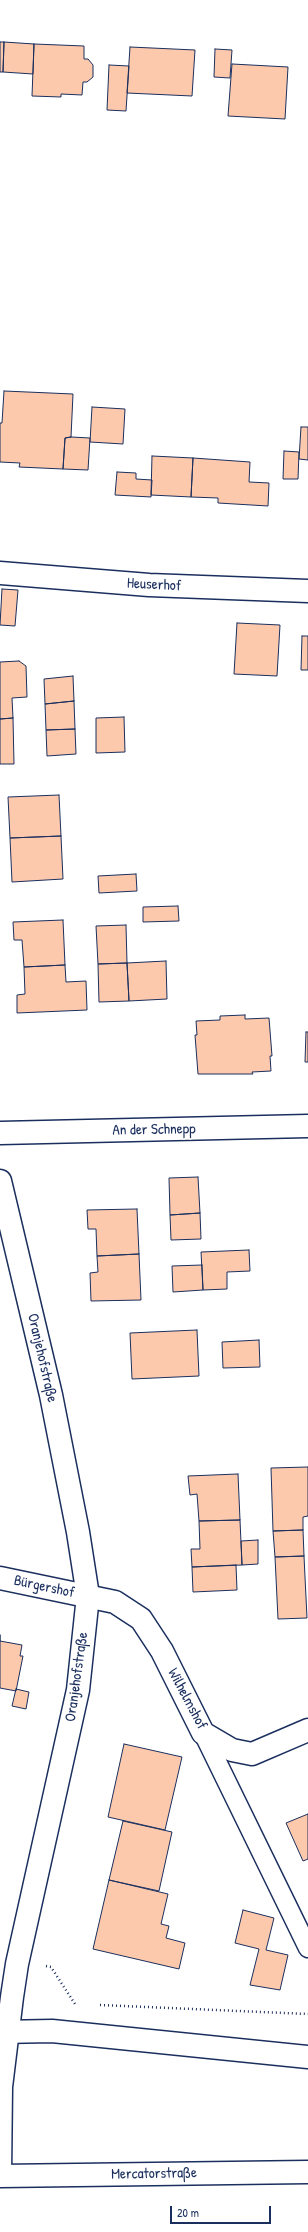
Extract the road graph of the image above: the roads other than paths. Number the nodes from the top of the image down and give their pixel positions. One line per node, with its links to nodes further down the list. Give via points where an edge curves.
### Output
1 (0, 573): 2 (street, Heuserhof, via 148,585)
2 (308, 591)
3 (308, 1126): 4 (street, An der Schnepp)
4 (0, 1133)
5 (0, 1181): 7 (street, Oranjehofstraße, via 51,1395)
6 (0, 1578): 7 (street, Bürgershof)
7 (88, 1596): 9 (street, Wilhelmshof, via 115,1602 141,1619 162,1652); 11 (street, Oranjehofstraße, via 78,1690)
8 (308, 1730): 9 (street, Wilhelmshof, via 252,1754 232,1750)
9 (203, 1733): 10 (lane)
10 (308, 1948)
11 (4, 2032): 12 (street, via 52,2031); 13 (street, Oranjehofstraße)
12 (308, 2057)
13 (0, 2087): 15 (street, Oranjehofstraße)
14 (308, 2172): 15 (street, Mercatorstraße)
15 (0, 2176)

